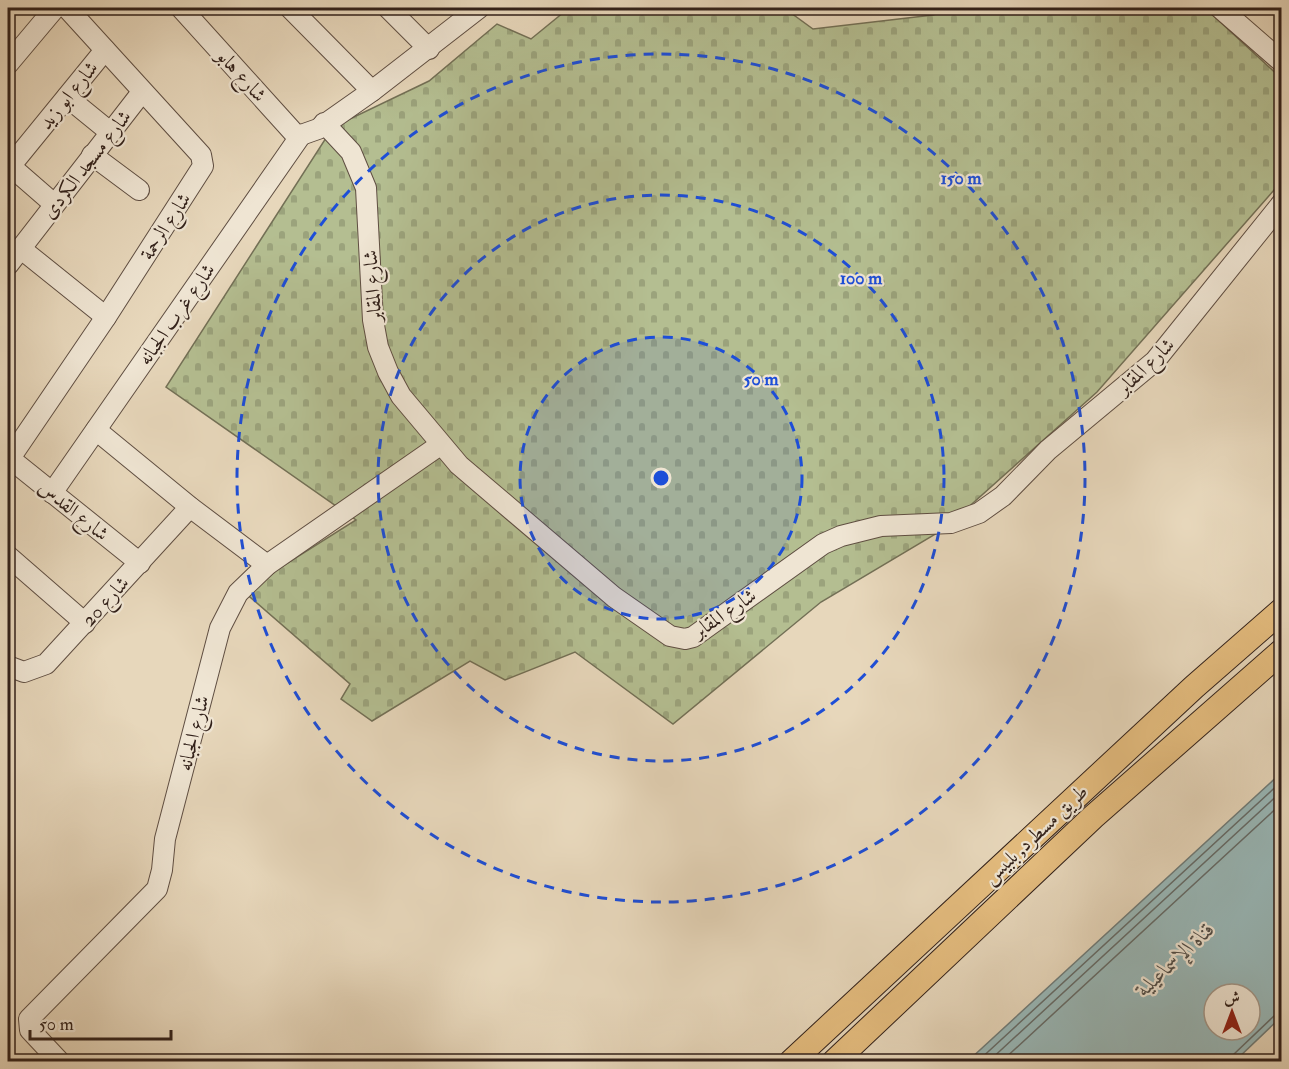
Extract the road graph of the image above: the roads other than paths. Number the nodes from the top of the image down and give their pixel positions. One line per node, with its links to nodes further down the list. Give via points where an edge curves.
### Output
1 (55, 8): 11 (street)
2 (67, 8): 9 (street, شارع الرحمة)
3 (181, 8): 17 (street, شارع هابو, via 294,132)
4 (290, 8): 12 (street)
5 (387, 8): 8 (street)
6 (477, 8): 8 (street, شارع غرب الجبانه)
7 (1220, 8): 10 (street)
8 (429, 49): 12 (street, شارع غرب الجبانه)
9 (105, 50): 13 (street, شارع الرحمة); 14 (street, شارع ابو زيد)
10 (1281, 62)
11 (8, 64)
12 (372, 91): 15 (street, شارع غرب الجبانه)
13 (142, 92): 16 (street, شارع مسجد الكردى); 25 (street, شارع الرحمة, via 201,155 203,166)
14 (67, 97): 16 (street); 19 (street, شارع ابو زيد)
15 (324, 123): 17 (street, شارع غرب الجبانه); 27 (street, شارع المقابر, via 351,152 366,188 378,347 401,396)
16 (110, 132): 18 (street, شارع مسجد الكردى)
17 (304, 135): 26 (street, شارع غرب الجبانه)
18 (92, 155): 20 (street); 22 (street, شارع مسجد الكردى)
19 (8, 166): 22 (street)
20 (139, 189)
21 (1281, 203): 27 (street, شارع المقابر, via 1155,361 979,513 951,523 881,526 841,536 823,544 693,637 670,636 614,597 480,484)
22 (54, 204): 23 (street, شارع مسجد الكردى)
23 (20, 248): 24 (street, شارع مسجد الكردى); 25 (street)
24 (8, 265)
25 (106, 317): 28 (street, شارع الرحمة)
26 (96, 430): 29 (street, شارع غرب الجبانه); 30 (street)
27 (440, 445): 33 (street, شارع الجبانه)
28 (8, 458): 29 (street, شارع القدس)
29 (52, 493): 32 (street, شارع القدس)
30 (190, 507): 32 (street, شارع 20); 33 (street)
31 (8, 556): 35 (street)
32 (140, 562): 35 (street, شارع 20)
33 (267, 565): 38 (street, شارع الجبانه, via 238,593 220,628 165,839 157,889 28,1020 28,1027)
34 (1281, 610): 39 (main road, طريق مسطرد, بلبيس)
35 (85, 623): 37 (street, شارع 20, via 46,664 24,672)
36 (1281, 651): 40 (main road, طريق مسطرد, بلبيس, via 1093,817)
37 (8, 666)
38 (60, 1062)
39 (792, 1062)
40 (834, 1062)

